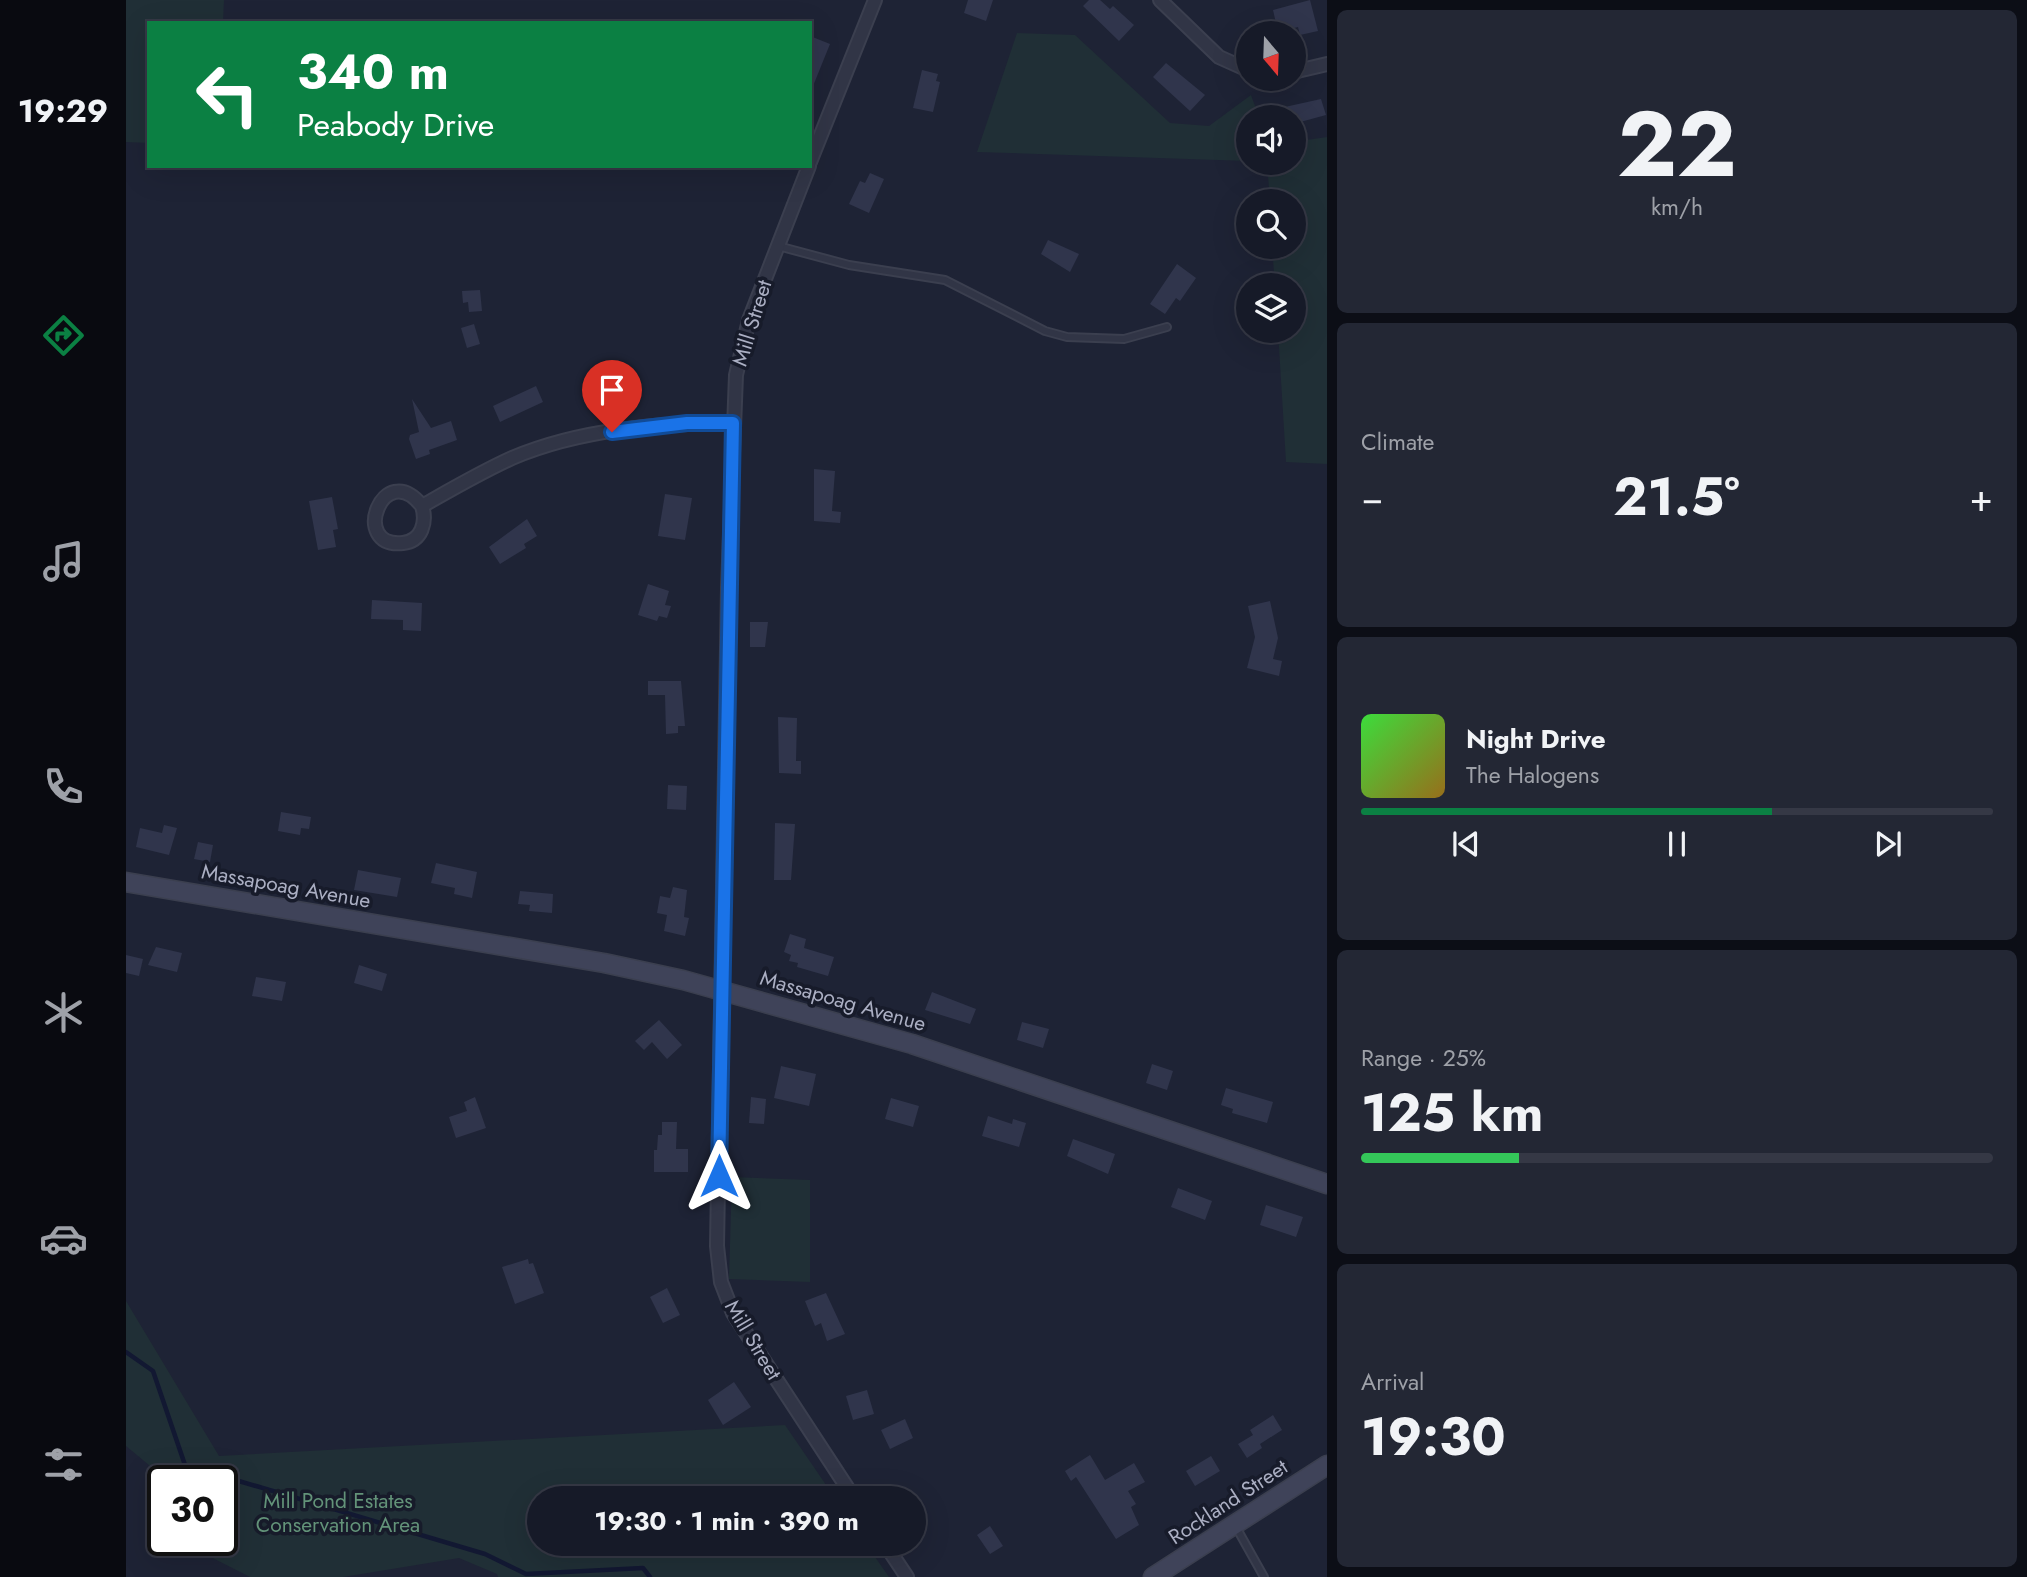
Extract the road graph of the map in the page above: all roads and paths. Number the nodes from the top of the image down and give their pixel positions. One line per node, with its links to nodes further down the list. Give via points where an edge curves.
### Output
1 (875, 0): 6 (street, Mill Street)
2 (1160, 0): 4 (street, via 1219,57)
3 (1327, 64): 5 (street)
4 (1236, 65)
5 (1306, 69)
6 (812, 157)
7 (807, 168): 8 (street, Mill Street)
8 (778, 246): 9 (lane, via 849,265 945,280 1067,338 1124,339); 10 (street, Mill Street, via 741,349)
9 (1167, 327)
10 (733, 423): 11 (street, via 639,428 543,447 482,472); 13 (street, Mill Street)
11 (422, 506): 11 (street, via 425,522 410,541 393,543 379,534 375,510 386,497 402,492)
12 (126, 882): 13 (main road, Massapoag Avenue, via 604,963)
13 (720, 990): 14 (main road, Massapoag Avenue, via 912,1044); 16 (street, Mill Street, via 717,1246 721,1282 733,1313)
14 (1327, 1184)
15 (1327, 1465): 17 (main road, Rockland Street)
16 (846, 1486)
17 (1235, 1524): 20 (main road, Rockland Street); 21 (lane)
18 (893, 1556): 19 (street)
19 (907, 1577)
20 (1153, 1577)
21 (1264, 1577)

